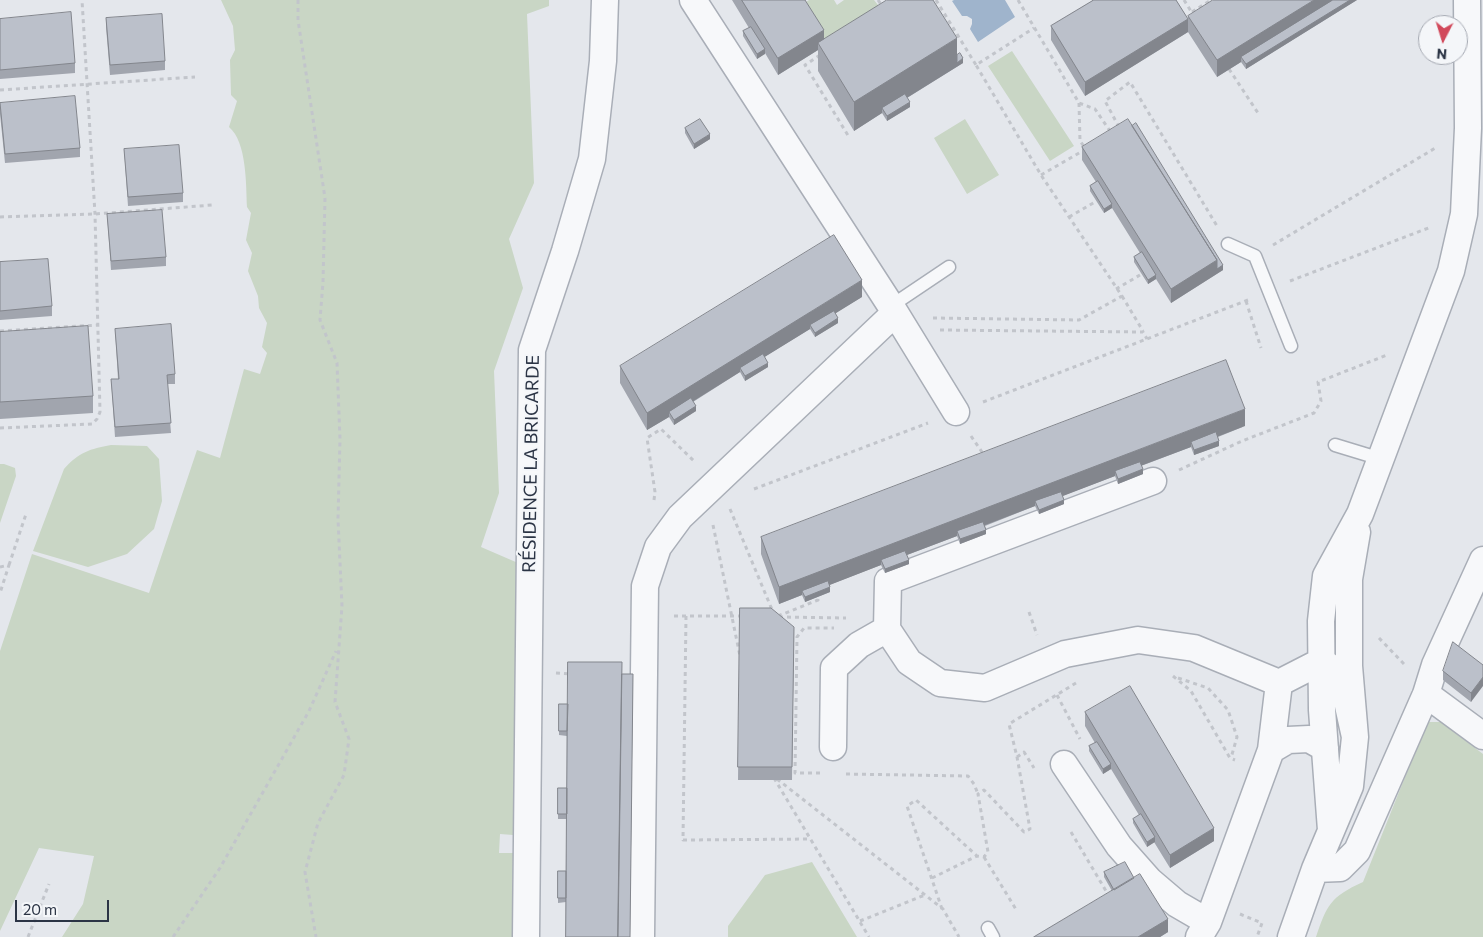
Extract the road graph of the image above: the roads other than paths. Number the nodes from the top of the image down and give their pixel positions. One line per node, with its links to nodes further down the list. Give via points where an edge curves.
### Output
1 (605, 0): 27 (street, RÉSIDENCE LA BRICARDE, via 603,61 592,159 532,350)
2 (693, 0): 6 (street)
3 (1468, 0): 10 (street, via 1464,214 1451,271)
4 (1228, 244): 7 (lane, via 1255,256)
5 (949, 266): 6 (lane)
6 (903, 317): 8 (street); 28 (street, via 714,484 680,516 658,547 645,586)
7 (1291, 346)
8 (956, 412)
9 (1335, 445): 10 (lane)
10 (1381, 459): 12 (street)
11 (1153, 481): 14 (street, via 888,581)
12 (1360, 514): 15 (street, via 1326,576 1321,621); 19 (street, via 1349,579 1349,666)
13 (1483, 560): 17 (street, via 1435,665)
14 (887, 629): 16 (street, via 909,662 940,683 985,688 1065,654 1138,640 1194,648); 20 (street, via 859,644 834,668)
15 (1322, 661): 16 (street); 19 (street, via 1335,671 1347,701); 21 (street)
16 (1279, 683): 22 (street)
17 (1426, 694): 18 (street); 25 (street, via 1357,851 1340,868)
18 (1483, 736)
19 (1354, 737): 24 (street, via 1350,786)
20 (833, 747)
21 (1325, 748): 22 (street, via 1309,738 1288,740); 24 (street)
22 (1271, 750): 26 (street)
23 (1064, 764): 26 (street, via 1119,846 1150,881)
24 (1331, 830): 25 (street)
25 (1315, 869): 29 (street)
26 (1204, 930)
27 (526, 937)
28 (641, 937)
29 (1290, 937)

